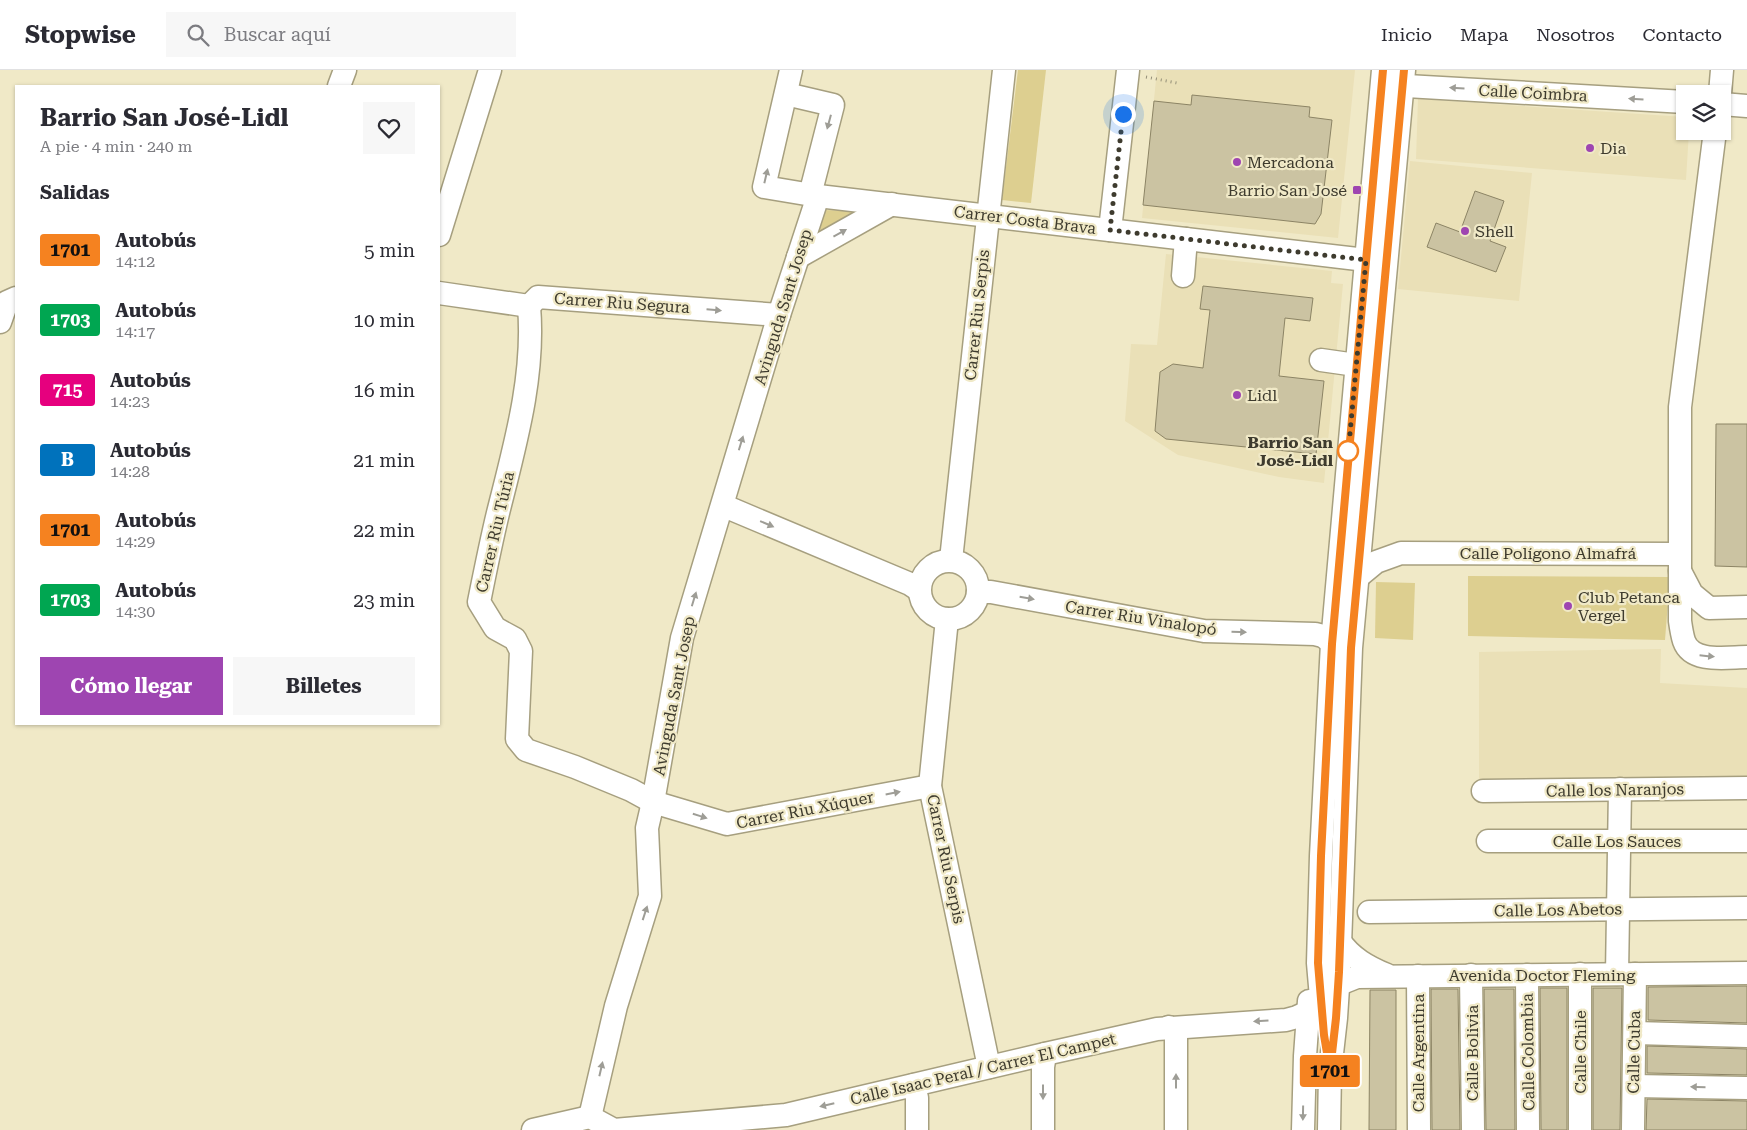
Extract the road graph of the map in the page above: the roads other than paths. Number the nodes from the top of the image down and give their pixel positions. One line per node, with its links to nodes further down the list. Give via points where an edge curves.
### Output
1 (345, 70): 8 (street)
2 (490, 70): 19 (street)
3 (792, 70): 10 (street)
4 (1004, 70): 17 (street, Carrer Riu Serpis)
5 (1128, 70): 18 (street)
6 (1722, 70): 9 (street)
7 (1393, 78): 11 (street, Calle Coimbra, one-way to 7); 22 (street); 32 (street)
8 (339, 85)
9 (1721, 85)
10 (786, 94): 15 (street, Avinguda Sant Josep, one-way to 15, via 833,105); 15 (street, Carrer Costa Brava, one-way to 10, via 764,186)
11 (1676, 101)
12 (1731, 105): 13 (street)
13 (1747, 106)
14 (1714, 140): 35 (street, via 1680,407)
15 (814, 195): 16 (street, Carrer Costa Brava); 21 (street, Avinguda Sant Josep)
16 (892, 204): 17 (street, Carrer Costa Brava); 21 (street, one-way to 16)
17 (988, 216): 18 (street, Carrer Costa Brava); 34 (street, Carrer Riu Serpis)
18 (1110, 230): 20 (street, Carrer Costa Brava)
19 (440, 232)
20 (1186, 239): 22 (street, Carrer Costa Brava); 23 (street)
21 (798, 257): 27 (street, Avinguda Sant Josep)
22 (1366, 260): 30 (street)
23 (1184, 276)
24 (440, 293): 26 (street, Carrer Riu Segura)
25 (15, 298): 28 (street, via 7,302)
26 (529, 306): 27 (street, Carrer Riu Segura, one-way to 27, via 538,297); 49 (street, Carrer Riu Túria, via 531,334 521,423 479,602 495,628 516,639 522,652 517,739 526,750 575,767)
27 (779, 315): 31 (street, Avinguda Sant Josep, one-way to 27)
28 (0, 322)
29 (1321, 360): 30 (street)
30 (1356, 365): 43 (street)
31 (722, 508): 37 (street, one-way to 37, via 729,508); 49 (street, Avinguda Sant Josep, one-way to 31, via 682,638)
32 (1362, 528): 33 (street, Calle Polígono Almafrá, via 1372,540); 36 (street)
33 (1401, 553): 35 (street, Calle Polígono Almafrá); 36 (street, Calle Polígono Almafrá, via 1376,562)
34 (951, 560): 37 (street, via 932,565 925,572); 38 (street, via 960,562 974,574)
35 (1679, 562): 40 (street, via 1692,594); 42 (street)
36 (1358, 576): 58 (street, via 1351,648)
37 (919, 590): 41 (street, via 930,613)
38 (978, 592): 41 (street, via 971,609 964,615); 43 (street, Carrer Riu Vinalopó, one-way to 43, via 1204,631 1315,634)
39 (1747, 607): 40 (street)
40 (1709, 608): 42 (street, via 1692,617)
41 (947, 619): 45 (street, Carrer Riu Serpis)
42 (1683, 633): 44 (street, one-way to 44, via 1684,642 1690,650 1701,656)
43 (1332, 644): 53 (street)
44 (1747, 657)
45 (930, 786): 49 (street, Carrer Riu Xúquer, one-way to 45, via 727,824); 72 (street, Carrer Riu Serpis)
46 (1747, 788): 47 (street, Calle los Naranjos)
47 (1620, 790): 48 (street, Calle los Naranjos); 51 (street, Calle Cuba)
48 (1483, 791)
49 (653, 802): 77 (street, Avinguda Sant Josep, one-way to 49, via 616,1006 650,896 647,828)
50 (1488, 841): 51 (street, Calle Los Sauces)
51 (1620, 841): 52 (street, Calle Los Sauces); 56 (street, Calle Cuba)
52 (1747, 841)
53 (1321, 856): 54 (street); 67 (street, via 1313,911)
54 (1320, 906): 66 (street, via 1324,952); 67 (street)
55 (1747, 908): 56 (street, Calle Los Abetos)
56 (1618, 909): 57 (street, Calle Los Abetos); 61 (street, Calle Cuba)
57 (1369, 912)
58 (1339, 940): 64 (street, via 1362,964); 66 (street)
59 (1747, 973): 61 (street, Avenida Doctor Fleming)
60 (1580, 974): 61 (street, Avenida Doctor Fleming); 63 (street, Avenida Doctor Fleming); 89 (street, Calle Chile)
61 (1626, 974): 69 (street, Calle Cuba)
62 (1472, 975): 63 (street, Avenida Doctor Fleming); 65 (street, Avenida Doctor Fleming); 87 (street, Calle Bolivia)
63 (1527, 975): 88 (street, Calle Colombia)
64 (1388, 976): 65 (street, Avenida Doctor Fleming); 66 (street, Avenida Doctor Fleming)
65 (1418, 976): 86 (street, Calle Argentina)
66 (1342, 978): 67 (street); 73 (street)
67 (1315, 1006): 68 (street, Calle Isaac Peral / Carrer El Campet, one-way to 68, via 1297,1018 1286,1020); 73 (street); 84 (street, one-way to 84, via 1305,1056)
68 (1169, 1027): 71 (street, Calle Isaac Peral / Carrer El Campet); 83 (street, one-way to 68, via 1176,1036)
69 (1635, 1034): 70 (street); 75 (street, Calle Cuba)
70 (1747, 1036)
71 (1045, 1054): 72 (street, Calle Isaac Peral / Carrer El Campet); 82 (street, one-way to 82)
72 (989, 1067): 74 (street, Calle Isaac Peral / Carrer El Campet)
73 (1330, 1071): 85 (street)
74 (914, 1085): 78 (street, Calle Isaac Peral / Carrer El Campet, one-way to 78); 81 (street)
75 (1634, 1086): 76 (street, one-way to 75); 90 (street, Calle Cuba)
76 (1747, 1088)
77 (590, 1117): 79 (street, Calle Isaac Peral / Carrer El Campet, via 614,1130); 80 (street)
78 (786, 1122): 79 (street, Calle Isaac Peral / Carrer El Campet)
79 (657, 1128)
80 (533, 1130)
81 (917, 1130)
82 (1043, 1130)
83 (1176, 1130)
84 (1303, 1130)
85 (1329, 1130)
86 (1419, 1130)
87 (1473, 1130)
88 (1528, 1130)
89 (1580, 1130)
90 (1633, 1130)

